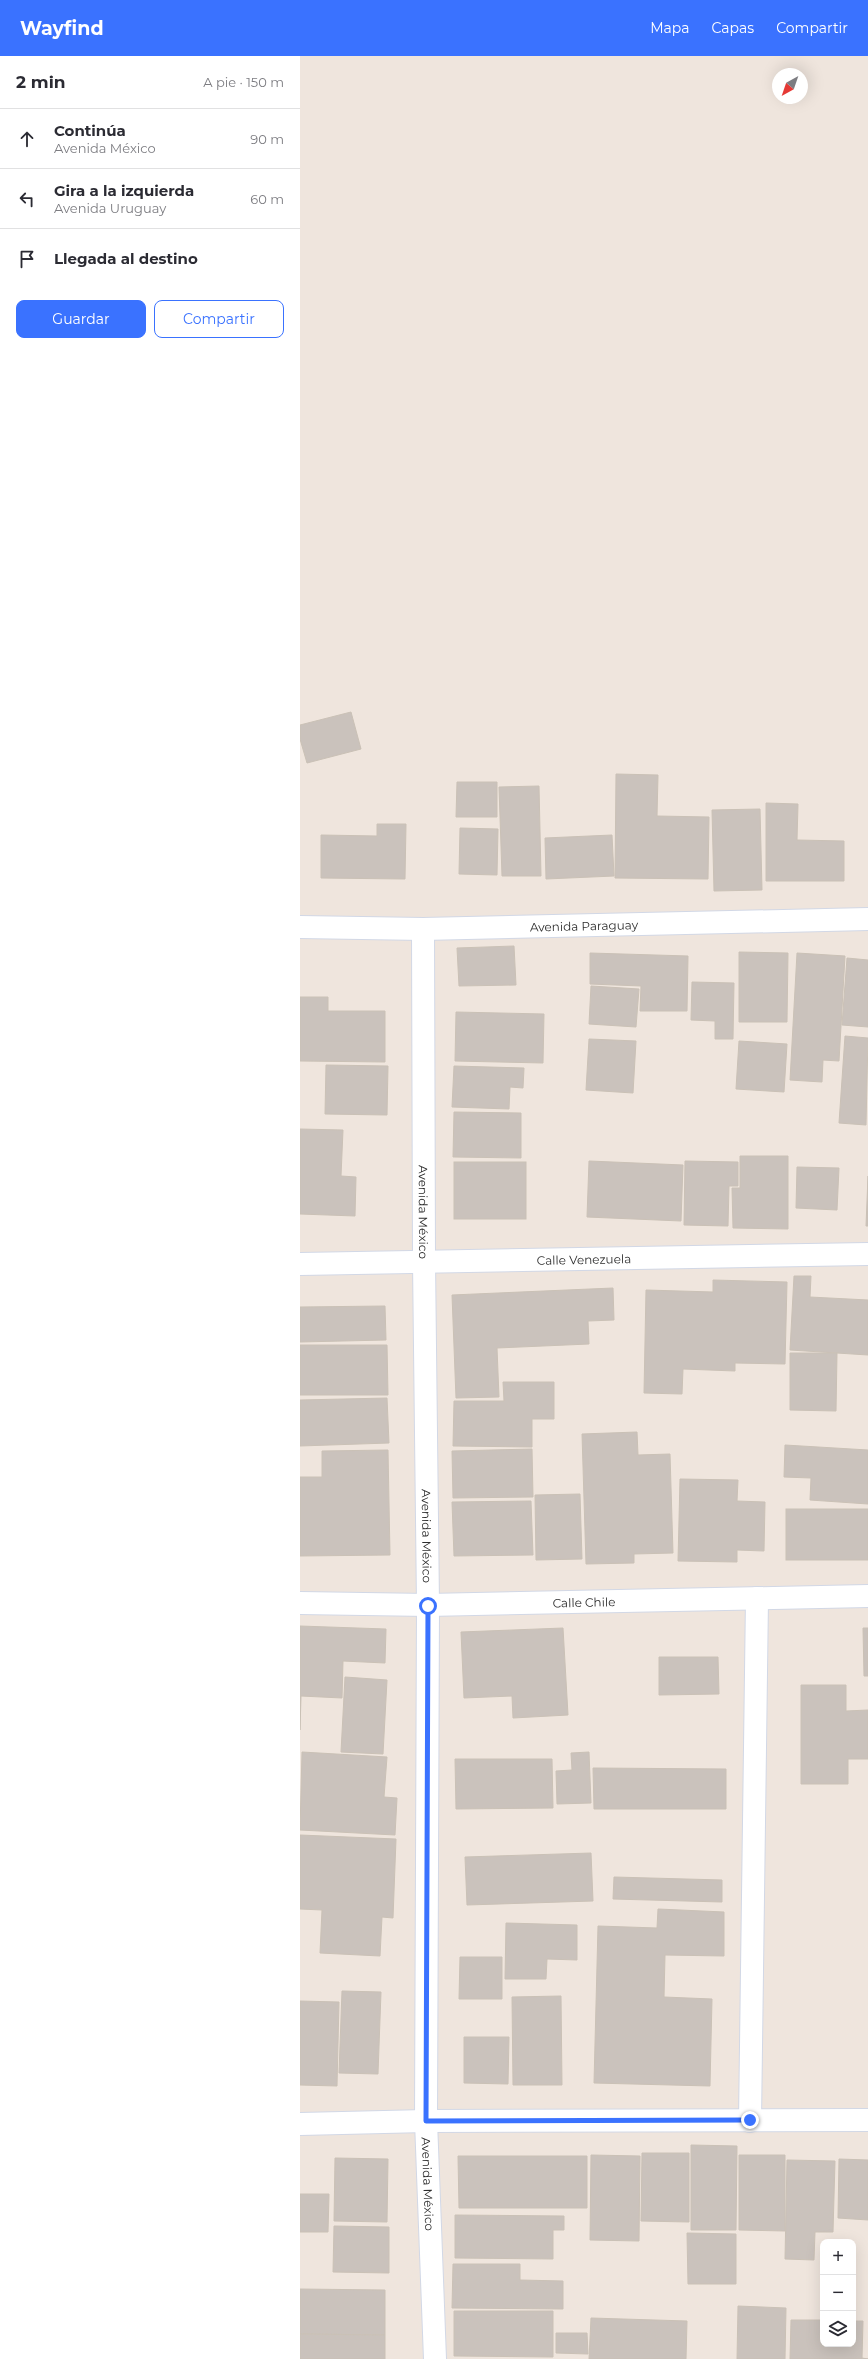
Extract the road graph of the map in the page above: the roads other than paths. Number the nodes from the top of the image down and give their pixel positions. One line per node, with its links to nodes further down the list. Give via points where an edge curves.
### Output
1 (868, 919): 3 (street, Avenida Paraguay)
2 (300, 927): 3 (street, Avenida Paraguay)
3 (423, 929): 5 (street, Avenida México)
4 (868, 1254): 5 (street, Calle Venezuela)
5 (424, 1262): 6 (street, Calle Venezuela); 10 (street, Avenida México)
6 (300, 1264)
7 (868, 1596): 8 (street, Calle Chile)
8 (757, 1598): 10 (street, Calle Chile); 11 (street)
9 (300, 1603): 10 (street, Calle Chile)
10 (428, 1606): 13 (street, Avenida México)
11 (750, 2120): 12 (street); 13 (street)
12 (868, 2120)
13 (426, 2121): 14 (street); 15 (street, Avenida México)
14 (300, 2124)
15 (435, 2359)

